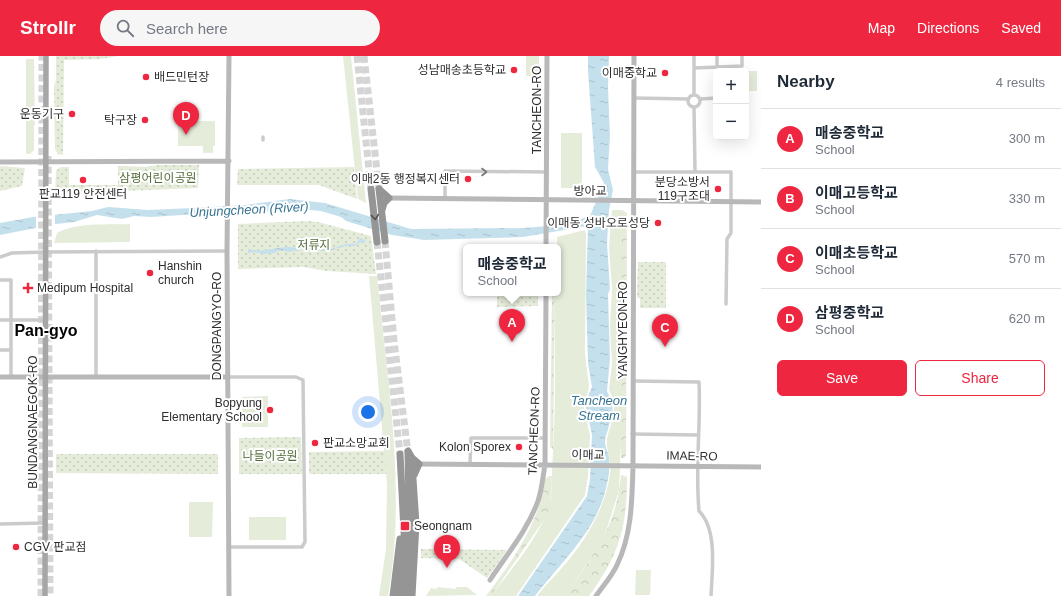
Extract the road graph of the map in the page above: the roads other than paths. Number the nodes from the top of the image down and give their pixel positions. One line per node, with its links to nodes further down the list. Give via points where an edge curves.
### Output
1 (46, 56): 18 (main road, BUNDANGNAEGOK-RO)
2 (229, 56): 16 (main road)
3 (547, 56): 19 (main road, TANCHEON-RO)
4 (634, 56): 11 (main road, YANGHYEON-RO)
5 (694, 56): 9 (street)
6 (717, 56): 8 (street)
7 (742, 56): 8 (street, via 742,66)
8 (717, 67): 9 (street)
9 (694, 68): 10 (street)
10 (694, 95): 13 (street); 14 (street)
11 (634, 98): 13 (street); 20 (main road, YANGHYEON-RO)
12 (713, 98): 14 (street)
13 (688, 99): 15 (street, via 689,104)
14 (700, 99): 15 (street, via 699,104)
15 (694, 106): 21 (street)
16 (229, 161): 18 (main road); 32 (main road, DONGPANGYO-RO)
17 (0, 162): 18 (main road)
18 (45, 162): 33 (main road, BUNDANGNAEGOK-RO)
19 (547, 172): 22 (street, one-way to 19, via 445,171); 24 (main road, TANCHEON-RO)
20 (634, 172): 21 (street); 25 (main road, YANGHYEON-RO)
21 (695, 172): 26 (street, via 730,172)
22 (445, 199): 23 (main road, 방아교); 24 (main road, 방아교)
23 (381, 200): 23 (highway, via 375,189); 28 (highway, one-way to 28); 29 (highway)
24 (547, 200): 25 (main road, 방아교); 30 (main road, TANCHEON-RO)
25 (633, 201): 26 (main road, 방아교); 48 (main road, YANGHYEON-RO)
26 (731, 202): 27 (main road, 방아교); 37 (street, via 731,233 727,239)
27 (761, 202)
28 (377, 239)
29 (385, 240)
30 (546, 244)
31 (96, 251): 32 (street); 33 (street); 46 (street)
32 (227, 251): 47 (main road, DONGPANGYO-RO)
33 (45, 252): 34 (street, via 12,253); 40 (main road, BUNDANGNAEGOK-RO)
34 (0, 257)
35 (0, 280): 39 (street, via 12,280)
36 (546, 296): 51 (main road, TANCHEON-RO)
37 (726, 304)
38 (0, 320): 39 (street)
39 (12, 320): 40 (street); 42 (street)
40 (44, 320): 45 (main road, BUNDANGNAEGOK-RO)
41 (0, 350): 42 (street)
42 (11, 350): 44 (street)
43 (0, 377): 44 (main road)
44 (11, 377): 45 (main road)
45 (44, 377): 46 (main road); 63 (main road, BUNDANGNAEGOK-RO)
46 (96, 377): 47 (main road)
47 (228, 377): 65 (main road, DONGPANGYO-RO); 65 (street, via 296,377 303,380 305,536 302,547)
48 (632, 381): 49 (main road, YANGHYEON-RO); 50 (street, via 699,382)
49 (632, 434): 50 (street); 58 (main road, YANGHYEON-RO)
50 (698, 435): 59 (street)
51 (545, 438): 55 (street, via 471,438); 56 (main road, TANCHEON-RO)
52 (409, 453): 54 (highway); 62 (highway); 71 (highway, via 410,551)
53 (400, 454): 61 (highway)
54 (419, 464): 55 (main road); 62 (highway)
55 (470, 464): 56 (main road)
56 (545, 464): 57 (main road, 이매교); 66 (main road, TANCHEON-RO, via 540,492 531,518)
57 (622, 466): 58 (main road, IMAE-RO)
58 (633, 466): 59 (main road, IMAE-RO); 73 (main road, YANGHYEON-RO, via 632,507 627,537 616,567)
59 (699, 466): 60 (main road, IMAE-RO); 74 (street, via 699,511 712,537)
60 (761, 467)
61 (400, 475): 69 (highway, via 400,546); 70 (highway, via 405,550)
62 (414, 479): 72 (highway, via 416,524)
63 (44, 523): 64 (street); 67 (main road, BUNDANGNAEGOK-RO)
64 (0, 524)
65 (229, 547): 68 (main road, DONGPANGYO-RO)
66 (490, 580)
67 (46, 596)
68 (229, 596)
69 (394, 596)
70 (399, 596)
71 (406, 596)
72 (412, 596)
73 (596, 596)
74 (711, 596)

